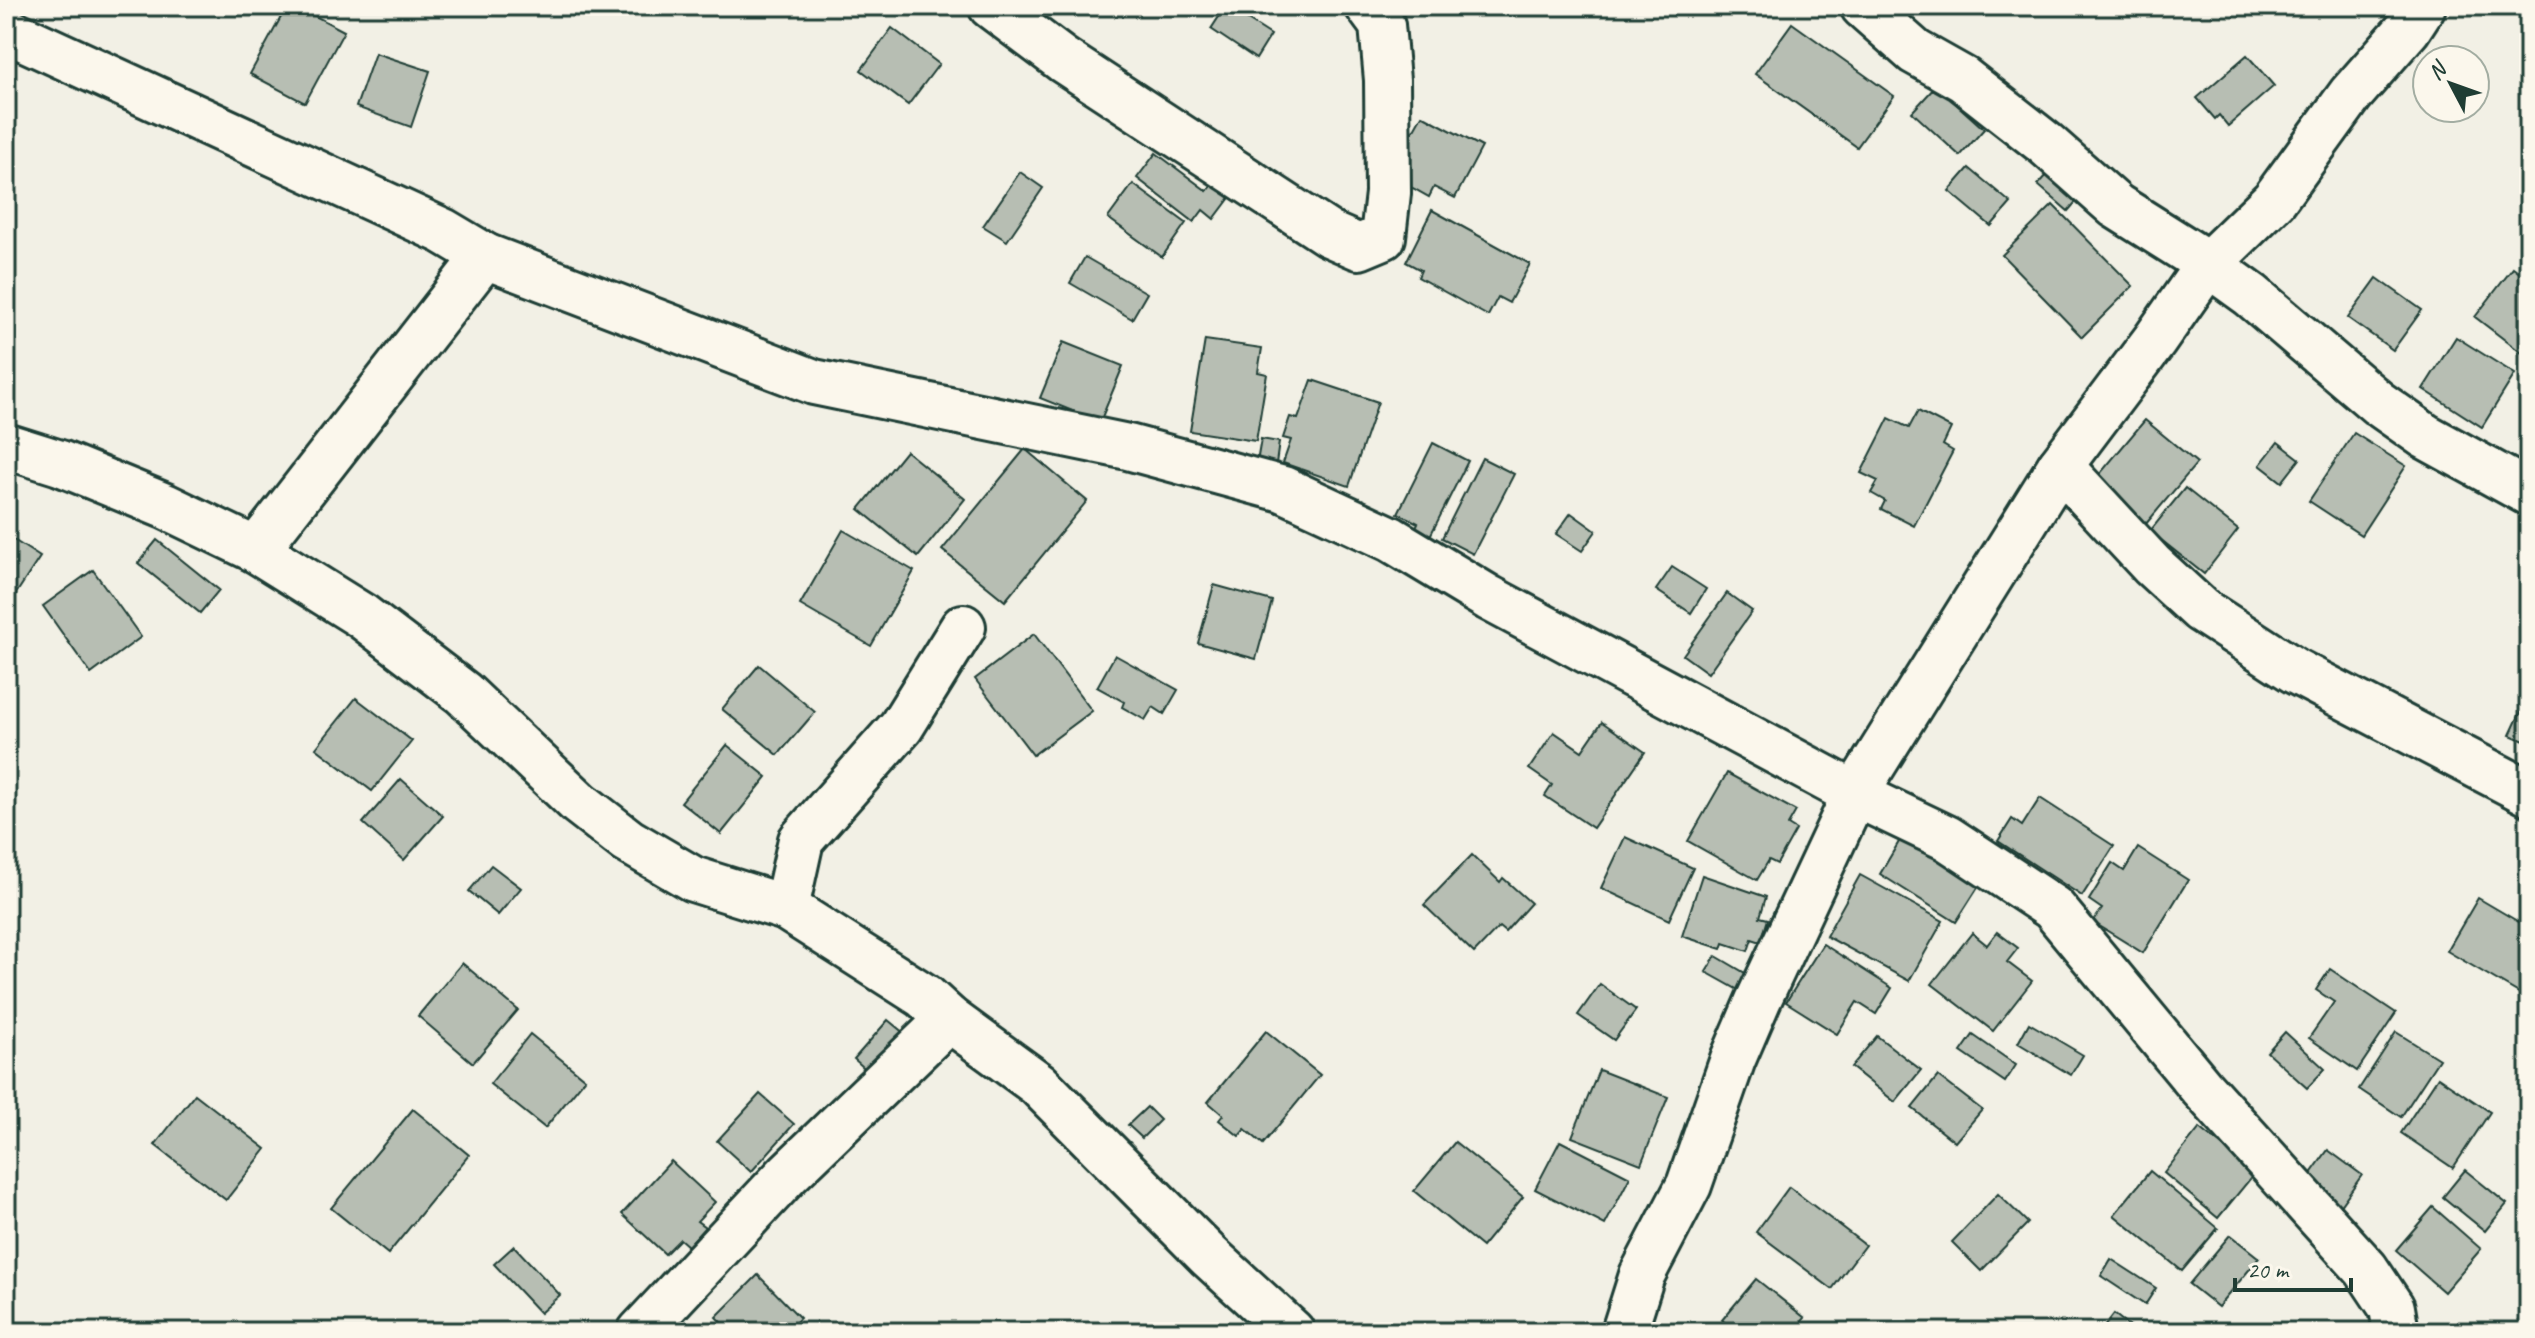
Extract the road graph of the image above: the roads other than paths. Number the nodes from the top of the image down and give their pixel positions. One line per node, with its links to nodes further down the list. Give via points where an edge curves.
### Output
1 (991, 6): 2 (street, via 1063,60 1329,234 1359,247 1383,237 1388,193 1382,25)
2 (1368, 6)
3 (1863, 6): 7 (street, via 1915,52 1963,79 2046,144 2116,206)
4 (2423, 6): 7 (street, via 2274,200)
5 (6, 30): 6 (street, via 443,231)
6 (485, 256): 11 (street); 14 (street, via 814,382 1128,447 1283,489 1391,539 1489,598)
7 (2208, 264): 9 (street); 10 (street, via 2378,403 2425,436)
8 (6, 446): 11 (street, via 165,506)
9 (2060, 466): 13 (street, via 2201,610 2295,671); 14 (street)
10 (2529, 493)
11 (256, 550): 15 (street, via 362,616 463,693 579,803 628,841 693,879)
12 (963, 627): 15 (street, via 901,727 801,840)
13 (2529, 793)
14 (1855, 794): 19 (street, via 1733,1059 1689,1185 1642,1275); 20 (street, via 1947,838 2053,908 2201,1087 2366,1269 2392,1308)
15 (786, 908): 16 (street, via 924,996)
16 (949, 1019): 17 (street, via 788,1174); 18 (street, via 1038,1084)
17 (640, 1332)
18 (1292, 1332)
19 (1624, 1332)
20 (2396, 1332)

